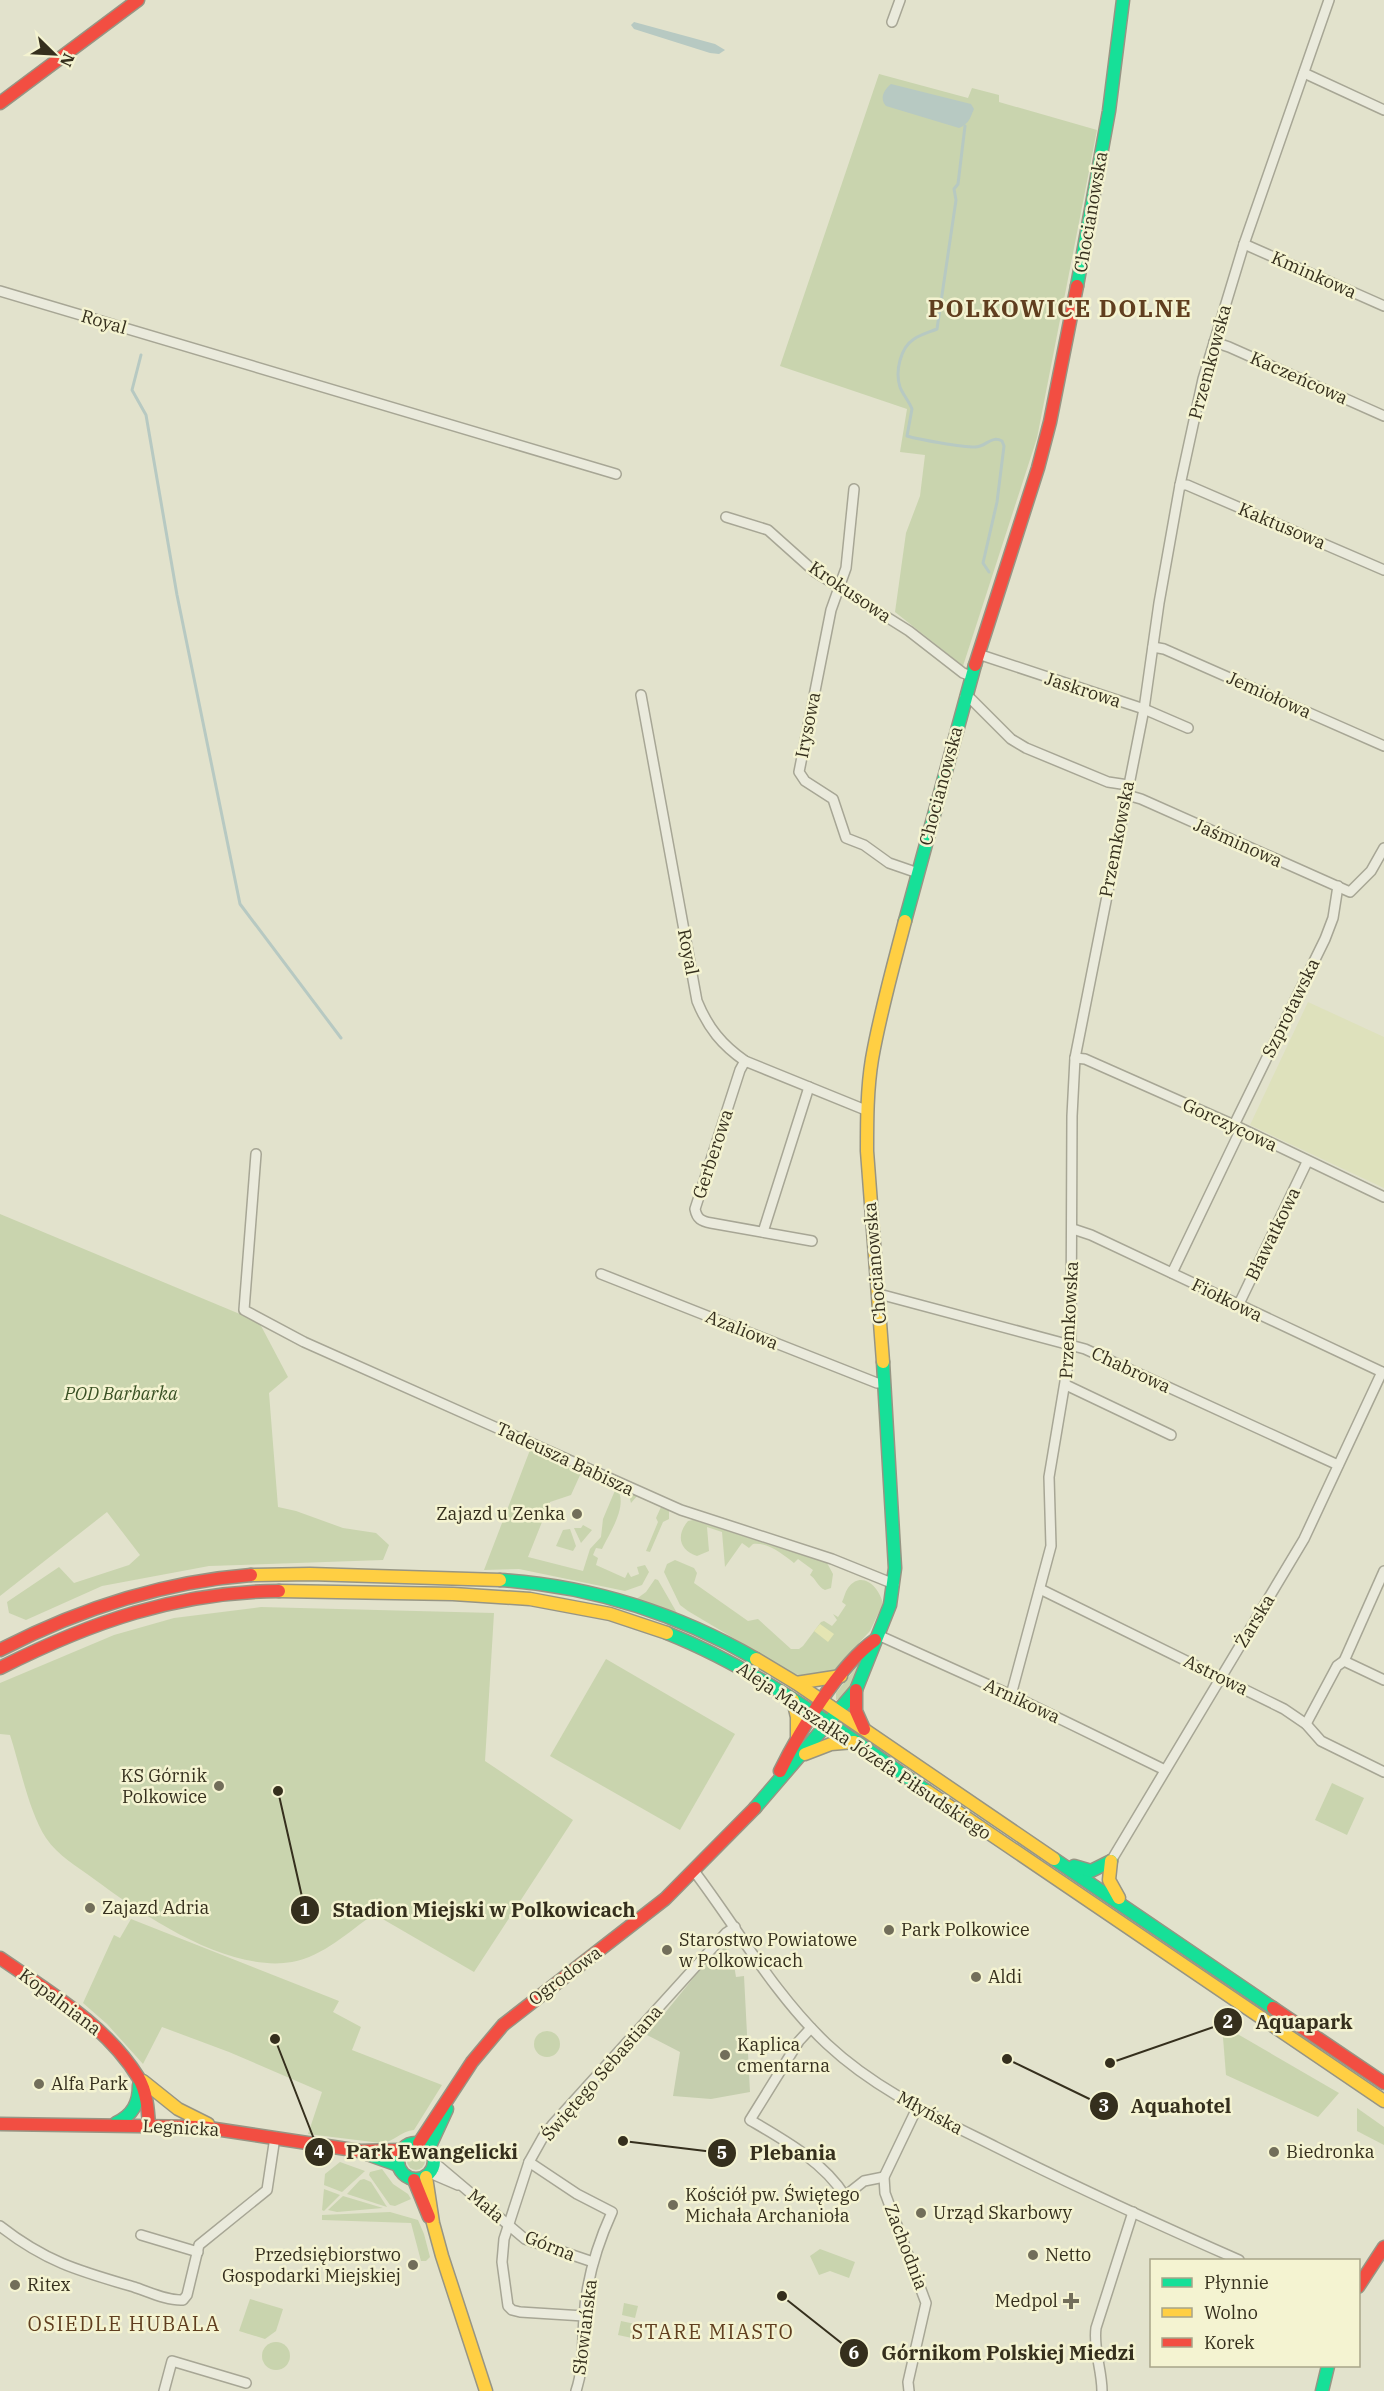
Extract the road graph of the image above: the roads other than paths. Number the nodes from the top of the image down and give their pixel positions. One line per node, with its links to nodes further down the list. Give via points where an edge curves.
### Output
1 (138, 0): 7 (street)
2 (900, 0): 5 (street)
3 (1123, 0): 21 (street, Chocianowska, via 1095,197 1050,422)
4 (1329, 0): 6 (street, Przemkowska)
5 (892, 22)
6 (1304, 73): 8 (street); 9 (street, Przemkowska)
7 (0, 103)
8 (1384, 110)
9 (1244, 244): 11 (street, Kminkowa); 12 (street, Przemkowska)
10 (0, 291): 14 (street, Royal)
11 (1384, 306)
12 (1214, 342): 13 (street, Kaczeńcowa); 15 (street, Przemkowska)
13 (1384, 416)
14 (616, 474)
15 (1180, 485): 18 (street, Kaktusowa); 20 (street, Przemkowska)
16 (854, 489): 19 (street, via 846,568)
17 (726, 517): 19 (street, Krokusowa, via 768,530 815,572)
18 (1384, 570)
19 (840, 588): 22 (street, Krokusowa); 30 (street, Irysowa, via 831,610 799,772 833,799 846,838 890,863)
20 (1153, 647): 25 (street, Przemkowska); 27 (street, Jemiołowa)
21 (978, 654): 22 (street, Chocianowska); 25 (street, Jaskrowa)
22 (971, 676): 24 (street, Chocianowska)
23 (641, 695): 33 (street, Royal, via 698,1001 717,1038)
24 (965, 697): 28 (street, Jaśminowa, via 1026,748); 30 (street, Chocianowska)
25 (1144, 709): 26 (street, Jaskrowa); 28 (street, Przemkowska)
26 (1188, 728)
27 (1384, 746)
28 (1127, 790): 31 (street, Jaśminowa); 32 (street, Przemkowska)
29 (1384, 848): 31 (street, Jaśminowa, via 1371,871 1350,892)
30 (918, 873): 35 (street, Chocianowska, via 878,1027)
31 (1338, 886): 36 (street, Szprotawska, via 1325,939)
32 (1075, 1058): 36 (street, Gorczycowa); 40 (street, Przemkowska)
33 (746, 1061): 34 (street, Royal); 41 (street, Gerberowa, via 695,1209 701,1221)
34 (809, 1087): 35 (street, Royal); 41 (street)
35 (868, 1111): 45 (street, Chocianowska, via 867,1151)
36 (1237, 1127): 38 (street, Gorczycowa); 43 (street, Szprotawska)
37 (256, 1154): 54 (street, Tadeusza Babisza, via 244,1310 304,1342 681,1510 832,1559)
38 (1307, 1162): 39 (street, Gorczycowa); 46 (street, Bławatkowa)
39 (1384, 1197)
40 (1073, 1229): 43 (street, Fiołkowa); 47 (street, Przemkowska)
41 (763, 1232): 42 (street, Gerberowa)
42 (812, 1241)
43 (1172, 1273): 46 (street, Fiołkowa)
44 (601, 1274): 49 (street, Azaliowa)
45 (879, 1294): 47 (street, Chabrowa); 49 (street, Chocianowska)
46 (1238, 1306): 48 (street, Fiołkowa)
47 (1071, 1346): 50 (street, Przemkowska); 52 (street, Chabrowa)
48 (1383, 1373): 52 (street, Żarska)
49 (884, 1383): 54 (street, Chocianowska)
50 (1066, 1385): 51 (street); 55 (street, Przemkowska, via 1049,1477 1051,1546)
51 (1171, 1435)
52 (1338, 1465): 61 (street, Żarska, via 1304,1539)
53 (1384, 1571): 58 (street)
54 (894, 1584): 56 (street, Chocianowska)
55 (1040, 1589): 61 (street, Astrowa); 65 (street, Przemkowska)
56 (877, 1638): 60 (street, Ogrodowa); 64 (street, Chocianowska); 65 (street, Arnikowa)
57 (0, 1650): 63 (street, Aleja Marszałka Józefa Piłsudskiego, via 30,1633 102,1604 181,1584 249,1575 478,1579 552,1586 640,1606 701,1630)
58 (1344, 1661): 62 (street); 71 (street, via 1337,1666)
59 (0, 1668): 66 (street, Aleja Marszałka Józefa Piłsudskiego, via 74,1632 138,1610 187,1599 297,1590 496,1596 577,1606 663,1631 749,1672)
60 (841, 1676): 63 (street); 67 (street, Ogrodowa)
61 (1222, 1677): 71 (street, Astrowa); 76 (street, Żarska)
62 (1384, 1680)
63 (796, 1683): 67 (street, Aleja Marszałka Józefa Piłsudskiego)
64 (856, 1690): 68 (street, Ogrodowa); 72 (street, via 856,1711)
65 (1011, 1695): 76 (street, Arnikowa)
66 (793, 1700): 69 (street, Aleja Marszałka Józefa Piłsudskiego); 73 (street)
67 (822, 1701): 68 (street, Aleja Marszałka Józefa Piłsudskiego); 69 (street, Ogrodowa)
68 (838, 1711): 70 (street, Ogrodowa); 72 (street, Aleja Marszałka Józefa Piłsudskiego)
69 (813, 1714): 70 (street, Aleja Marszałka Józefa Piłsudskiego); 73 (street, Ogrodowa)
70 (828, 1724): 74 (street, Aleja Marszałka Józefa Piłsudskiego); 75 (street, Ogrodowa)
71 (1306, 1724): 77 (street, Astrowa, via 1321,1741)
72 (864, 1729): 80 (street, Aleja Marszałka Józefa Piłsudskiego)
73 (797, 1737): 78 (street, Ogrodowa)
74 (855, 1743): 75 (street, via 822,1746); 88 (street, Aleja Marszałka Józefa Piłsudskiego)
75 (800, 1756): 78 (street, Ogrodowa)
76 (1165, 1770): 79 (street, Żarska)
77 (1384, 1772)
78 (770, 1791): 81 (street, Ogrodowa)
79 (1112, 1861): 80 (street, via 1091,1871); 82 (street, via 1107,1875 1110,1885)
80 (1063, 1863): 82 (street, Aleja Marszałka Józefa Piłsudskiego)
81 (694, 1871): 83 (street, Młyńska); 95 (street, Ogrodowa, via 640,1919 503,2025 480,2051)
82 (1129, 1910): 87 (street, Aleja Marszałka Józefa Piłsudskiego)
83 (735, 1927): 85 (street, Młyńska); 98 (street, Świętego Sebastiana, via 553,2124)
84 (0, 1958): 86 (street, Kopalniana, via 86,2018)
85 (811, 2028): 89 (street, Młyńska, via 869,2078); 101 (street, via 750,2120 810,2159 845,2196 864,2181)
86 (139, 2078): 91 (street, via 140,2095 134,2111); 92 (street, Kopalniana, via 147,2100); 93 (street, via 178,2109)
87 (1384, 2083)
88 (1384, 2101)
89 (917, 2108): 101 (street); 102 (street, Młyńska)
90 (0, 2124): 91 (street, Legnicka)
91 (112, 2125): 92 (street, Legnicka)
92 (149, 2126): 93 (street, Legnicka)
93 (220, 2129): 94 (street, Legnicka)
94 (275, 2137): 97 (street, Legnicka); 107 (street, via 267,2190 199,2245)
95 (424, 2145): 96 (street, Legnicka, via 409,2144); 100 (street)
96 (401, 2150): 97 (street, Legnicka); 99 (street)
97 (360, 2151): 99 (street, Legnicka)
98 (529, 2162): 103 (street, Świętego Sebastiana); 109 (street, Słowiańska, via 612,2212)
99 (398, 2165): 100 (street, via 403,2175)
100 (426, 2173): 103 (street, Mała, via 464,2187); 115 (street, via 433,2223)
101 (884, 2177): 117 (street, Zachodnia, via 885,2193 926,2303)
102 (1133, 2212): 108 (street, Młyńska); 118 (street, via 1096,2328)
103 (508, 2225): 109 (street, Górna, via 529,2241); 111 (street, Świętego Sebastiana, via 501,2262 506,2298 512,2310)
104 (0, 2226): 107 (street, via 26,2247 54,2261 181,2301 187,2295)
105 (141, 2235): 107 (street)
106 (1384, 2247): 110 (street)
107 (198, 2252)
108 (1237, 2259)
109 (593, 2262): 111 (street, Słowiańska)
110 (1360, 2285)
111 (584, 2316): 116 (street, Słowiańska, via 581,2374)
112 (1329, 2367): 119 (street)
113 (246, 2384): 114 (street, via 172,2361)
114 (164, 2391)
115 (486, 2391)
116 (576, 2391)
117 (909, 2391)
118 (1102, 2391)
119 (1322, 2391)

